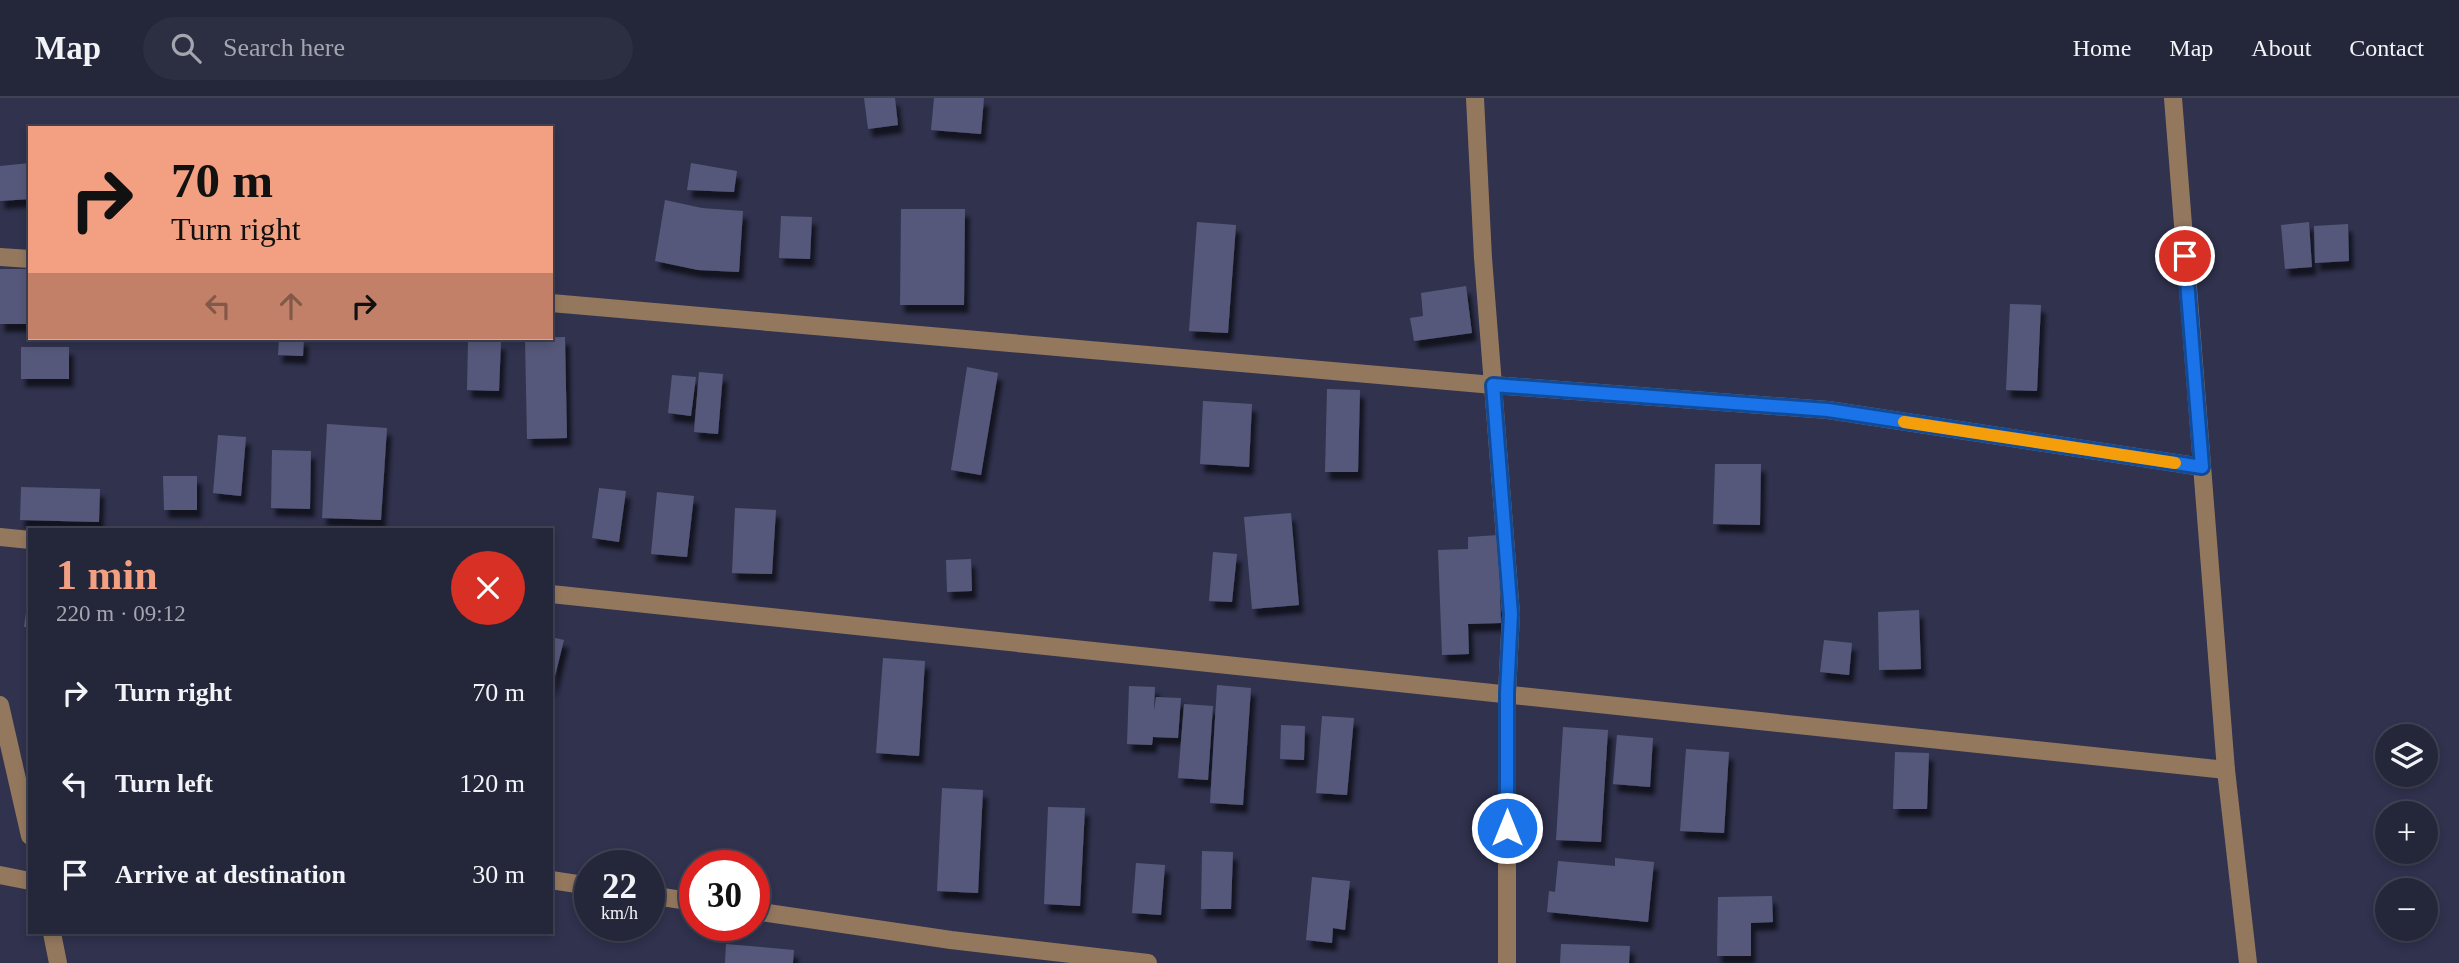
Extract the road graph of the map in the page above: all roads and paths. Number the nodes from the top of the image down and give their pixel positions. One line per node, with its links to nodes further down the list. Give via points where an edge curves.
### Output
1 (1475, 98): 6 (street)
2 (2173, 98): 7 (street)
3 (0, 257): 4 (street)
4 (28, 259)
5 (553, 303): 6 (street)
6 (1493, 385): 7 (street, via 1828,410); 11 (street, via 1511,614)
7 (2202, 467): 13 (street)
8 (0, 537): 9 (street)
9 (28, 540)
10 (553, 594): 11 (street)
11 (1507, 693): 13 (street); 24 (street)
12 (0, 705): 14 (street)
13 (2226, 770): 25 (street)
14 (26, 801): 15 (street)
15 (28, 818)
16 (0, 875): 18 (street)
17 (553, 880): 19 (street)
18 (28, 881)
19 (574, 884)
20 (770, 913): 23 (street)
21 (52, 934): 22 (street)
22 (58, 963)
23 (1148, 963)
24 (1507, 963)
25 (2248, 963)

